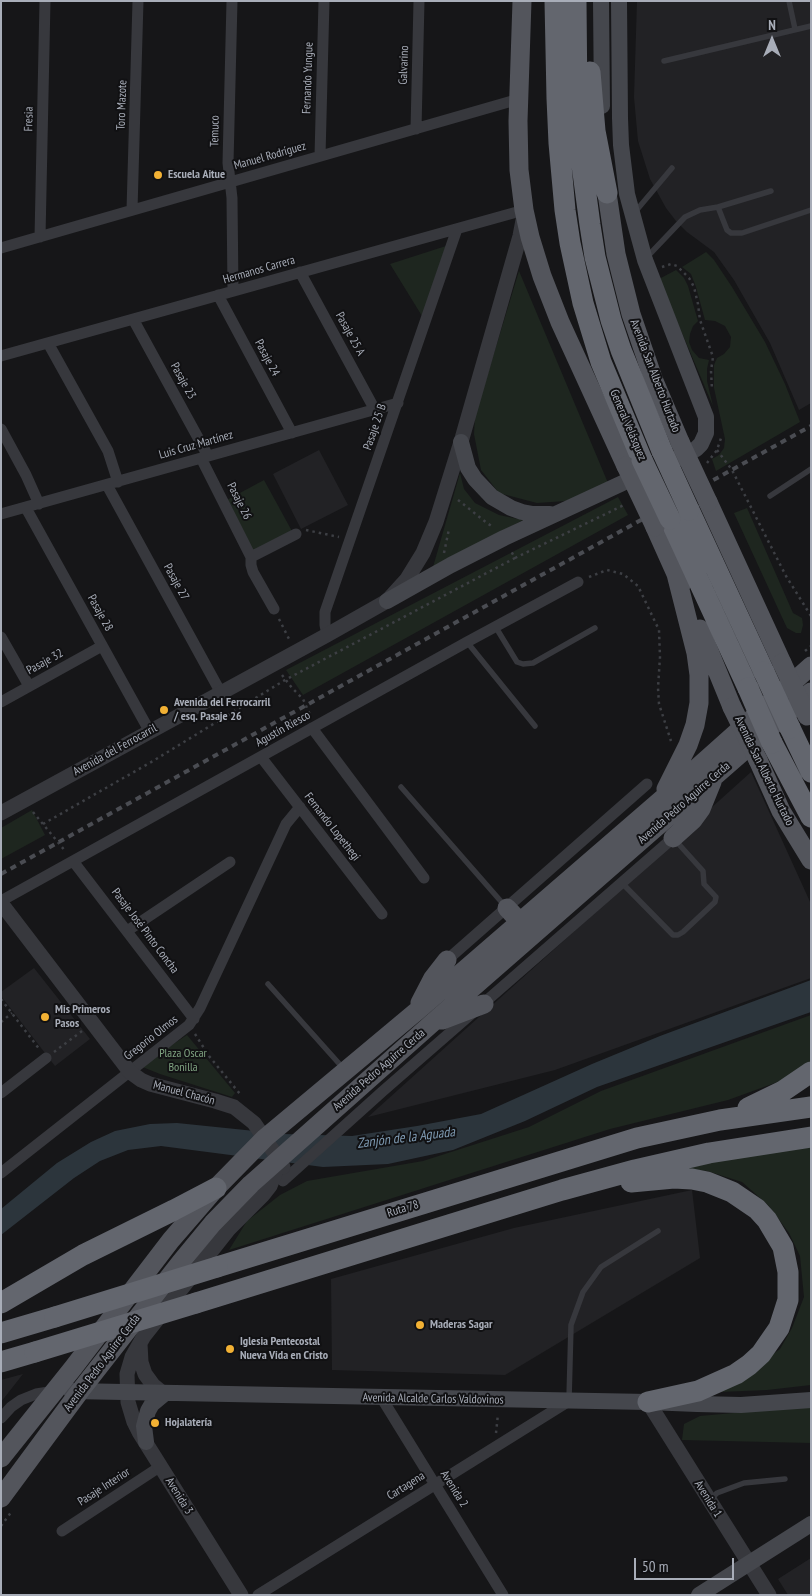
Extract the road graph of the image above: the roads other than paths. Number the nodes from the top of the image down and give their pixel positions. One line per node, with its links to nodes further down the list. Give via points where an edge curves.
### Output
1 (45, 1): 29 (street, Fresia)
2 (138, 1): 24 (street, Toro Mazote)
3 (232, 1): 20 (street, Temuco)
4 (324, 1): 18 (street, Fernando Yungue)
5 (419, 1): 17 (street, Galvarino)
6 (522, 1): 16 (main road)
7 (555, 1): 45 (highway, General Velásquez, via 556,98 570,243 583,303)
8 (576, 1): 43 (highway, General Velásquez, via 577,106 595,257 621,350)
9 (585, 1): 22 (highway, via 595,131)
10 (601, 1): 22 (main road, Avenida San Alberto Hurtado)
11 (619, 1): 27 (main road, via 621,145)
12 (789, 1): 14 (lane)
13 (811, 26): 14 (lane)
14 (795, 29): 15 (lane)
15 (664, 61)
16 (519, 99): 17 (street, Manuel Rodríguez); 25 (main road, via 519,170)
17 (416, 129): 18 (street, Manuel Rodríguez)
18 (320, 156): 20 (street, Manuel Rodríguez)
19 (672, 168): 27 (lane)
20 (230, 182): 24 (street, Manuel Rodríguez); 33 (street, Temuco)
21 (771, 191): 23 (lane)
22 (607, 193): 43 (main road, Avenida San Alberto Hurtado, via 616,254 630,314 654,381)
23 (718, 207): 26 (lane, via 726,230 731,233 742,233); 31 (lane, via 685,217)
24 (132, 210): 29 (street, Manuel Rodríguez)
25 (524, 210): 28 (street, Hermanos Carrera); 42 (street, via 520,236); 45 (main road, via 532,246 550,297)
26 (811, 210)
27 (632, 216): 31 (main road)
28 (457, 228): 32 (street, Hermanos Carrera); 38 (street, Pasaje 25 B)
29 (40, 237): 30 (street, Manuel Rodríguez)
30 (1, 248)
31 (647, 266): 52 (main road, via 704,408 707,426 704,439 696,449)
32 (300, 272): 33 (street, Hermanos Carrera); 39 (street, Pasaje 25 A)
33 (233, 291): 34 (street, Hermanos Carrera)
34 (218, 296): 35 (street, Hermanos Carrera); 41 (street, Pasaje 24)
35 (133, 319): 36 (street, Hermanos Carrera); 44 (street, Pasaje 23)
36 (48, 343): 37 (street, Hermanos Carrera); 47 (street, Pasaje 27, via 108,451)
37 (1, 356)
38 (398, 403): 39 (street, Luis Cruz Martínez); 62 (street, Pasaje 25 B, via 325,612)
39 (375, 410): 41 (street, Luis Cruz Martínez)
40 (1, 429): 49 (street)
41 (292, 433): 44 (street, Luis Cruz Martínez)
42 (461, 442): 52 (main road, via 474,479 492,497 522,512); 58 (street, via 429,540 411,573)
43 (671, 447): 71 (highway, General Velásquez, bridge, via 773,668)
44 (205, 457): 47 (street, Luis Cruz Martínez); 55 (street, Pasaje 26)
45 (634, 463): 53 (highway, General Velásquez, bridge)
46 (811, 469): 48 (lane)
47 (113, 483): 49 (street, Luis Cruz Martínez); 69 (street, Pasaje 27)
48 (770, 496)
49 (38, 504): 50 (street, Luis Cruz Martínez)
50 (26, 508): 51 (street, Luis Cruz Martínez); 65 (street, Pasaje 28)
51 (1, 514)
52 (556, 514): 58 (main road, via 498,535)
53 (662, 523): 56 (main road, Avenida San Alberto Hurtado); 83 (highway, General Velásquez, bridge)
54 (296, 534): 55 (street)
55 (252, 557): 59 (street, Pasaje 26, via 253,572)
56 (676, 574): 80 (main road, via 696,654 699,703 688,745); 85 (main road, Avenida San Alberto Hurtado, bridge, via 732,707 781,811)
57 (578, 582): 60 (street, Agustín Riesco)
58 (387, 601): 62 (street, Avenida del Ferrocarril)
59 (274, 609)
60 (496, 626): 61 (lane, via 517,662 523,664 533,662); 64 (street, Agustín Riesco)
61 (595, 628)
62 (327, 635): 69 (street, Avenida del Ferrocarril)
63 (1, 637): 67 (street)
64 (467, 642): 72 (lane); 73 (street, Agustín Riesco)
65 (102, 646): 67 (street, Pasaje 32); 74 (street, Pasaje 28)
66 (811, 666): 80 (main road, Avenida Pedro Aguirre Cerda)
67 (28, 686): 70 (street, Pasaje 32)
68 (811, 692): 77 (main road, Avenida Pedro Aguirre Cerda)
69 (222, 693): 74 (street, Avenida del Ferrocarril)
70 (1, 702)
71 (802, 723): 76 (highway, General Velásquez)
72 (535, 726)
73 (312, 728): 75 (street, Agustín Riesco); 88 (street)
74 (150, 732): 82 (street, Avenida del Ferrocarril)
75 (260, 757): 81 (street, Fernando Lopethegi); 86 (street, Agustín Riesco)
76 (811, 772)
77 (713, 778): 84 (main road, via 701,809); 100 (main road, Avenida Pedro Aguirre Cerda)
78 (647, 784): 91 (street)
79 (401, 788): 91 (lane)
80 (661, 800): 93 (main road, Avenida Pedro Aguirre Cerda)
81 (300, 807): 92 (street, Fernando Lopethegi); 99 (street, Gregorio Olmos, via 286,824)
82 (2, 810)
83 (811, 817)
84 (673, 838): 89 (street, Avenida Pedro Aguirre Cerda); 89 (lane, via 703,871 704,884 716,897 715,902 683,932 673,935)
85 (811, 860)
86 (74, 861): 90 (street, Agustín Riesco); 94 (street, Pasaje José Pinto Concha)
87 (230, 862): 94 (street)
88 (424, 878)
89 (622, 883): 97 (street, Avenida Pedro Aguirre Cerda)
90 (1, 902): 103 (street, Manuel Chacón)
91 (506, 908): 93 (main road); 95 (street)
92 (382, 914)
93 (520, 922): 98 (main road, Avenida Pedro Aguirre Cerda)
94 (127, 931): 99 (street, Pasaje José Pinto Concha)
95 (447, 960): 98 (main road, via 433,978)
96 (268, 984): 102 (lane)
97 (484, 1004): 100 (main road); 110 (street, Avenida Pedro Aguirre Cerda, via 343,1127)
98 (417, 1011): 102 (main road, Avenida Pedro Aguirre Cerda)
99 (191, 1022): 103 (street, Gregorio Olmos)
100 (430, 1025): 110 (main road, Avenida Pedro Aguirre Cerda, via 311,1130)
101 (46, 1058): 105 (street)
102 (344, 1070): 109 (main road, Avenida Pedro Aguirre Cerda)
103 (130, 1072): 109 (street, Manuel Chacón, via 150,1084 234,1107 254,1123); 111 (street, Gregorio Olmos)
104 (811, 1072): 107 (highway, via 763,1102)
105 (1, 1093)
106 (811, 1107): 107 (highway, Ruta 78)
107 (720, 1120): 116 (highway, Ruta 78, bridge, via 604,1147)
108 (811, 1137): 113 (highway, via 709,1153)
109 (265, 1138): 110 (street, Manuel Chacón); 112 (main road, Avenida Pedro Aguirre Cerda)
110 (280, 1171): 117 (street, via 255,1204 219,1242); 120 (main road, Avenida Pedro Aguirre Cerda, via 232,1203 196,1243)
111 (1, 1173)
112 (216, 1188): 115 (highway, via 82,1255); 119 (main road, Avenida Pedro Aguirre Cerda, via 161,1253)
113 (562, 1190): 118 (highway, bridge); 126 (highway, via 656,1179 707,1182 732,1192 757,1209 783,1247 788,1272 788,1300 779,1328 761,1354 736,1374 718,1383)
114 (658, 1231): 125 (lane, via 601,1266 583,1292 571,1325)
115 (1, 1302)
116 (1, 1333)
117 (141, 1342): 121 (street, via 129,1366); 122 (street, via 145,1374)
118 (1, 1362)
119 (55, 1391): 120 (main road, Avenida Alcalde Carlos Valdovinos); 127 (street, Avenida Pedro Aguirre Cerda, via 21,1400); 129 (main road, Avenida Pedro Aguirre Cerda)
120 (80, 1391): 121 (main road, Avenida Alcalde Carlos Valdovinos); 133 (main road, Avenida Pedro Aguirre Cerda)
121 (127, 1393): 122 (main road, Avenida Alcalde Carlos Valdovinos); 128 (street, Avenida 3, via 134,1422)
122 (164, 1394): 123 (main road, Avenida Alcalde Carlos Valdovinos); 128 (main road, via 148,1411 144,1426)
123 (381, 1397): 125 (main road, Avenida Alcalde Carlos Valdovinos); 132 (street, Avenida 2)
124 (811, 1400): 126 (main road, Avenida Alcalde Carlos Valdovinos, via 741,1405)
125 (568, 1401): 126 (main road, Avenida Alcalde Carlos Valdovinos); 132 (street, Cartagena)
126 (648, 1402): 134 (street, Avenida 1)
127 (1, 1418)
128 (146, 1442): 130 (street, Avenida 3)
129 (1, 1458)
130 (161, 1466): 136 (street, Pasaje Interior); 138 (street, Avenida 3)
131 (785, 1479): 134 (lane, via 744,1483 717,1493)
132 (435, 1484): 139 (street, Cartagena); 140 (street, Avenida 2)
133 (1, 1498)
134 (710, 1501): 137 (street, Avenida 1)
135 (811, 1524): 137 (main road)
136 (62, 1530)
137 (749, 1563): 141 (main road); 142 (street, Avenida 1)
138 (241, 1595)
139 (258, 1595)
140 (503, 1595)
141 (698, 1595)
142 (769, 1595)

